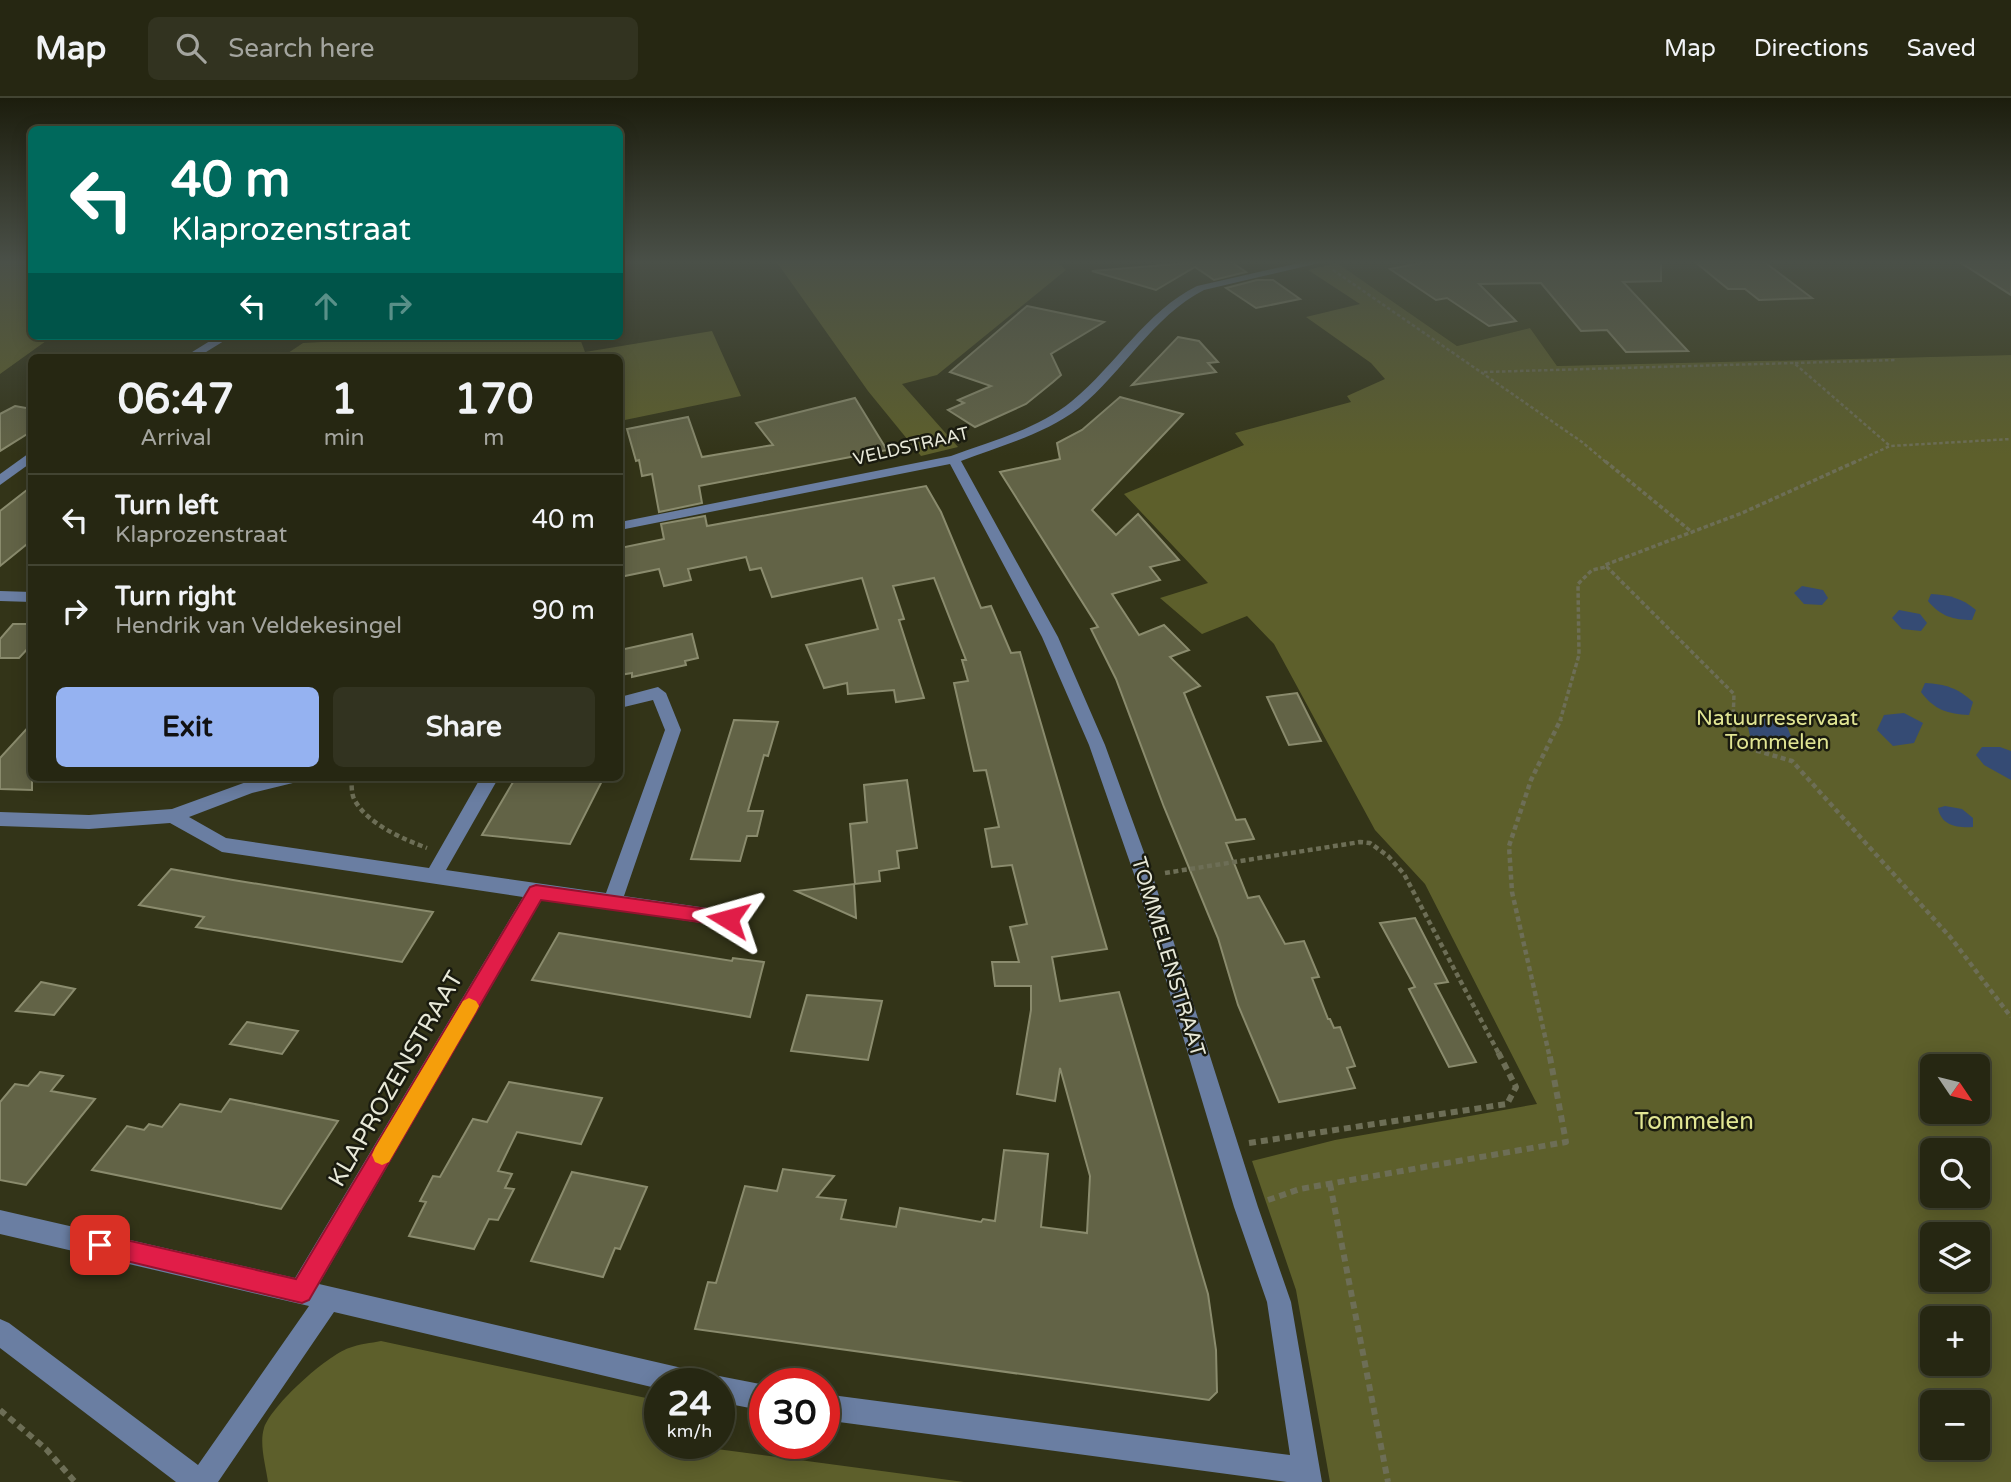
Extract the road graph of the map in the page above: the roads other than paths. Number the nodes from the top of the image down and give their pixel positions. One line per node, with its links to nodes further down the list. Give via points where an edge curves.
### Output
1 (1155, 326): 5 (street, VELDSTRAAT, via 1070,408 1049,421)
2 (219, 340): 3 (street)
3 (195, 354)
4 (28, 458): 6 (street)
5 (954, 458): 7 (street, VELDSTRAAT); 25 (street, TOMMELENSTRAAT, via 1050,637 1097,745 1144,877 1245,1207 1279,1302)
6 (0, 481)
7 (623, 525)
8 (0, 596): 9 (street)
9 (28, 597)
10 (623, 701): 17 (street, via 657,693 673,730)
11 (274, 781): 13 (street)
12 (488, 781): 15 (street)
13 (173, 816): 14 (street, via 89,822); 15 (street, via 222,845)
14 (0, 819)
15 (433, 877): 16 (street)
16 (536, 892): 17 (street); 20 (street, KLAPROZENSTRAAT)
17 (612, 903): 18 (street)
18 (728, 919)
19 (0, 1222): 20 (street)
20 (302, 1292): 21 (street)
21 (330, 1297): 23 (street); 26 (street)
22 (0, 1332): 26 (street)
23 (644, 1372)
24 (840, 1409): 25 (street)
25 (1308, 1476)
26 (200, 1482)

